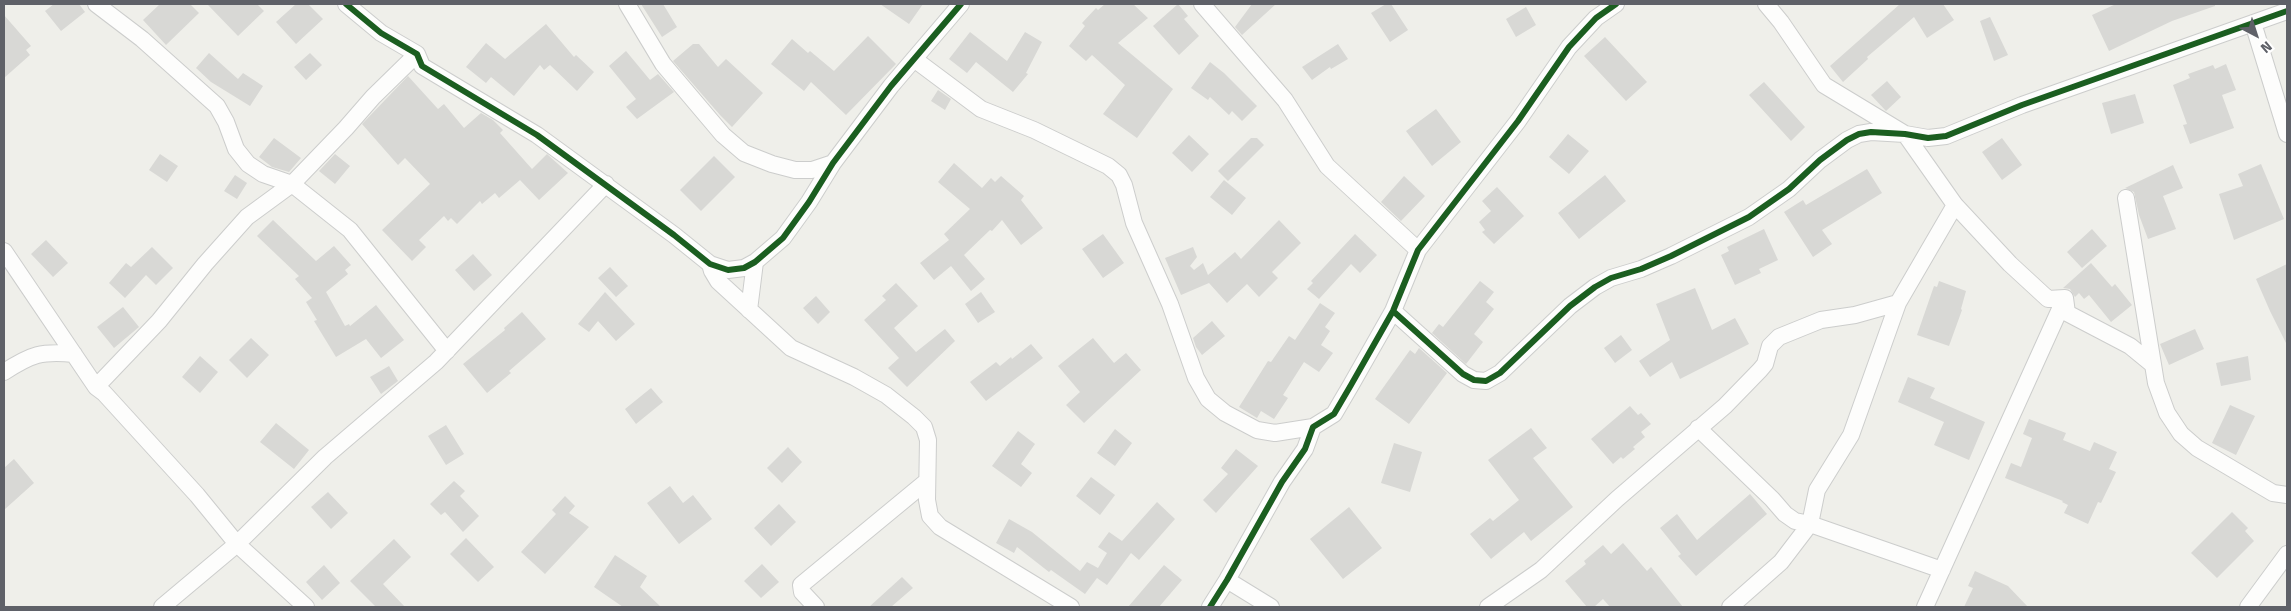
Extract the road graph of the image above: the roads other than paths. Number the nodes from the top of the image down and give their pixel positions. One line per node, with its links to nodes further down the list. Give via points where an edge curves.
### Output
1 (96, 4): 15 (street, via 142,39 217,106 230,138 248,164 262,174)
2 (346, 4): 10 (street, via 381,33)
3 (627, 4): 14 (street, via 664,64 723,135 744,153 795,170 812,170)
4 (961, 4): 11 (street)
5 (1202, 4): 19 (street, via 1285,100 1327,166)
6 (1616, 4): 19 (street, via 1596,18 1569,47 1518,121)
7 (1766, 4): 12 (street, via 1824,85)
8 (2287, 10): 9 (street)
9 (2253, 23): 12 (street, via 2022,105 1946,136 1928,138); 13 (street)
10 (417, 54): 15 (street); 16 (street, via 422,66 537,135)
11 (914, 59): 14 (street); 32 (street, via 982,109 1034,130 1108,166 1119,175 1134,223 1170,304 1196,378 1208,399 1225,413 1257,430 1275,433)
12 (1904, 134): 18 (street); 26 (street, via 1859,134 1820,160 1789,189 1749,217 1671,256 1595,287 1563,312 1500,373 1486,381 1474,380 1463,374)
13 (2287, 134)
14 (833, 162): 21 (street, via 783,238)
15 (292, 184): 27 (street, via 350,230); 31 (street, via 247,217 159,321)
16 (606, 184): 22 (street); 27 (street)
17 (2126, 198): 29 (street)
18 (1955, 205): 23 (street, via 2048,299); 24 (street)
19 (1418, 250): 26 (street)
20 (4, 251): 28 (street)
21 (755, 262): 22 (street, via 744,268 728,270); 25 (street)
22 (710, 264): 25 (street, via 718,280)
23 (2065, 298): 29 (street, via 2067,313 2130,346); 39 (street)
24 (1898, 303): 33 (street, via 1821,320 1779,337 1770,346 1760,370); 36 (street, via 1851,436 1817,490)
25 (749, 310): 34 (street, via 791,348 854,376 914,416 924,428 928,440)
26 (1392, 311): 32 (street, via 1334,414)
27 (447, 351): 37 (street, via 325,456)
28 (74, 354): 30 (street, via 42,353); 31 (street)
29 (2152, 364): 35 (street, via 2167,413 2181,434 2197,448 2273,493)
30 (4, 372)
31 (96, 387): 37 (street, via 183,480)
32 (1313, 427): 40 (street, via 1304,449)
33 (1698, 428): 36 (street, via 1785,514 1795,521); 47 (street, via 1541,570)
34 (927, 481): 43 (street, via 801,585 802,592); 44 (street, via 930,516 940,527)
35 (2287, 494)
36 (1810, 524): 39 (street); 48 (street, via 1782,562)
37 (237, 544): 41 (street); 42 (street)
38 (2287, 554): 50 (street)
39 (1942, 570): 49 (street)
40 (1227, 580): 45 (street); 46 (street)
41 (162, 607)
42 (306, 607)
43 (816, 607)
44 (1071, 607)
45 (1210, 607)
46 (1271, 607)
47 (1488, 607)
48 (1730, 607)
49 (1925, 607)
50 (2248, 607)

